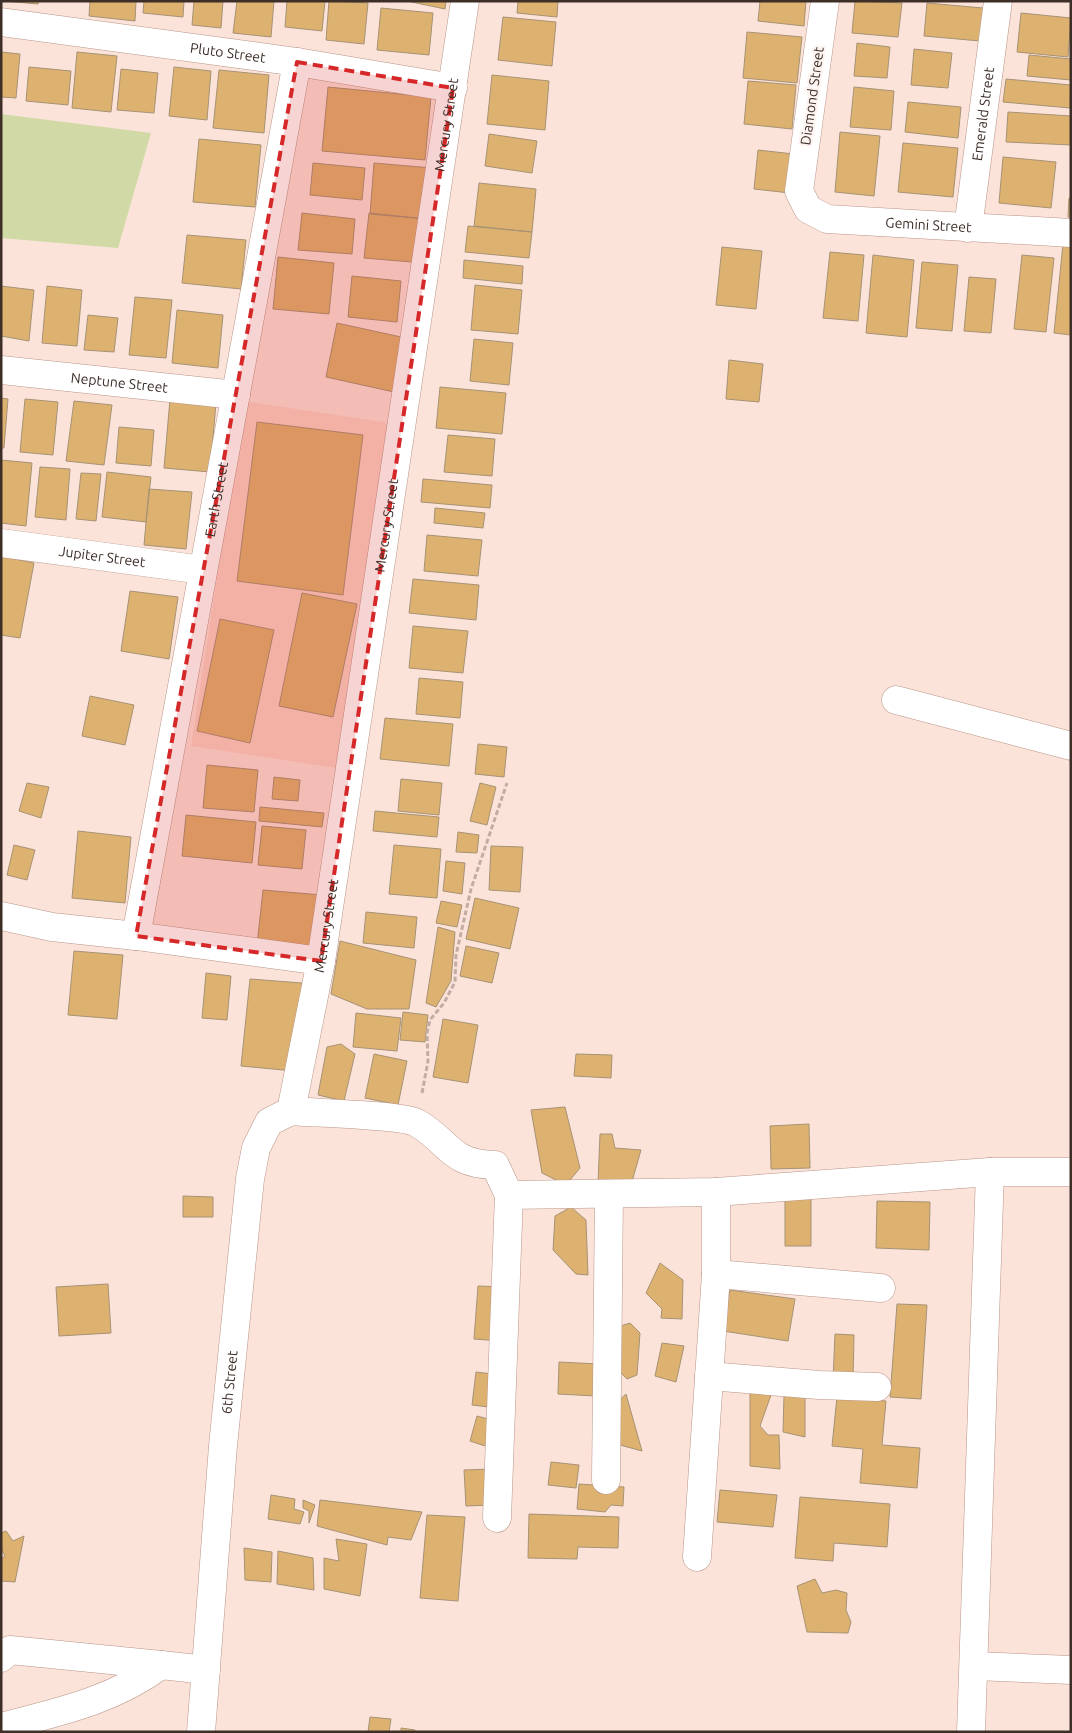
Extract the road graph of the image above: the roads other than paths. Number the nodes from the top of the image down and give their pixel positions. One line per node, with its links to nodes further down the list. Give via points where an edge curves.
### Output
1 (465, 1): 6 (street, Mercury Street)
2 (825, 1): 7 (street, Diamond Street)
3 (998, 1): 8 (street, Emerald Street)
4 (1, 22): 5 (street, Pluto Street)
5 (297, 62): 6 (street, Pluto Street); 11 (street, Earth Street)
6 (453, 88): 18 (street, Mercury Street)
7 (800, 191): 8 (street, Gemini Street, via 808,209 827,219)
8 (968, 228): 9 (street, Gemini Street)
9 (1071, 232)
10 (1, 370): 11 (street, Neptune Street)
11 (236, 395): 13 (street, Earth Street)
12 (1, 543): 13 (street, Jupiter Street)
13 (203, 570): 17 (street, Earth Street)
14 (896, 700): 15 (street)
15 (1071, 746)
16 (1, 916): 17 (street, via 52,927)
17 (136, 936): 18 (street)
18 (321, 961): 19 (street, Mercury Street)
19 (291, 1111): 24 (street, via 416,1122 453,1153 474,1164 495,1165); 35 (street, 6th Street, via 269,1122 256,1148 250,1179 223,1446)
20 (990, 1172): 21 (street); 22 (street); 34 (street)
21 (1071, 1172)
22 (716, 1192): 23 (street); 25 (street)
23 (609, 1194): 24 (street); 29 (street)
24 (509, 1195): 30 (street)
25 (716, 1274): 26 (street); 27 (street)
26 (881, 1288)
27 (709, 1376): 28 (street); 31 (street)
28 (876, 1387)
29 (606, 1480)
30 (497, 1518)
31 (697, 1557)
32 (1, 1658): 33 (street, via 10,1650)
33 (161, 1666): 35 (street); 37 (street, via 112,1695)
34 (974, 1666): 36 (street); 39 (street)
35 (206, 1670): 38 (street, 6th Street)
36 (1071, 1670)
37 (1, 1727)
38 (201, 1732)
39 (971, 1732)

